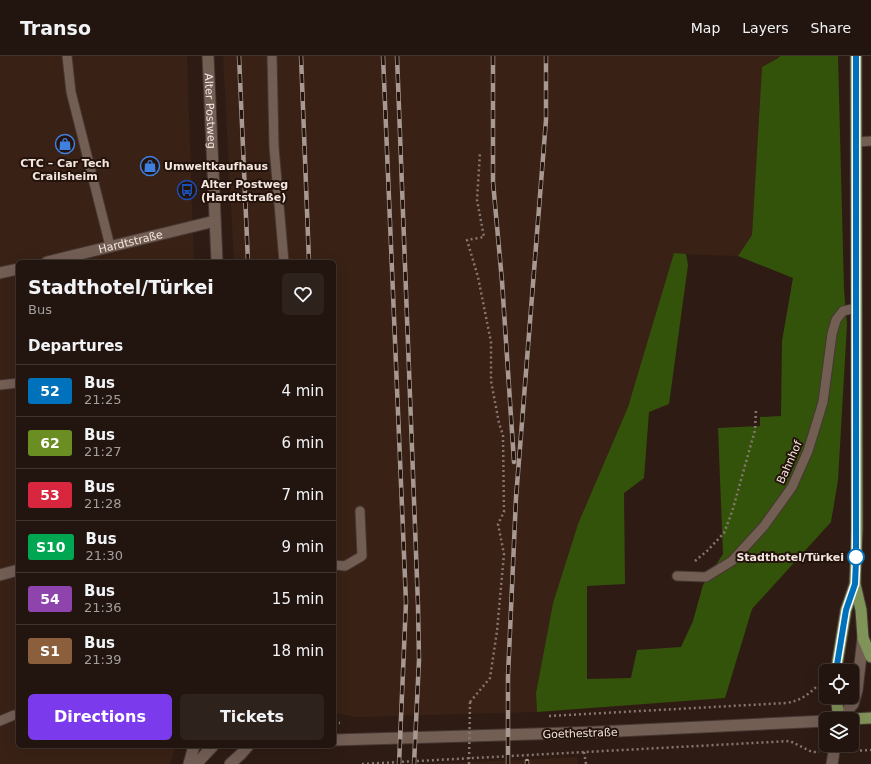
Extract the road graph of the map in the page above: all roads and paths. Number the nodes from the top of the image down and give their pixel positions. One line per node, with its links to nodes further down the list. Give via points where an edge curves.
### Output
1 (67, 56): 9 (lane, via 72,92)
2 (208, 56): 8 (main road, Alter Postweg)
3 (272, 56): 12 (lane, via 274,147)
4 (856, 56): 6 (main road)
5 (871, 141): 6 (lane)
6 (857, 142): 15 (main road)
7 (480, 153): 53 (path, bridge, via 477,200 484,236 467,240 492,342 491,382 503,435 504,512 498,524 504,554 498,631 490,678 470,702)
8 (215, 221): 9 (main road, Hardtstraße); 11 (main road, Alter Postweg)
9 (110, 246): 10 (main road, Hardtstraße)
10 (54, 260)
11 (216, 260)
12 (284, 260)
13 (16, 269): 14 (main road)
14 (0, 273)
15 (856, 308): 23 (lane, Bahnhof, via 843,311 836,320 823,402 808,450 792,487 764,526 732,561 706,577); 24 (main road)
16 (16, 383): 17 (lane)
17 (0, 385)
18 (756, 410): 23 (path, via 756,430 724,533)
19 (360, 511): 20 (lane, via 362,556 345,566)
20 (336, 565)
21 (16, 571): 22 (main road)
22 (0, 575)
23 (678, 576)
24 (855, 584): 25 (main road, via 861,610); 27 (main road, via 846,610)
25 (863, 638): 26 (main road); 29 (main road, via 857,690 853,704)
26 (871, 657)
27 (837, 664)
28 (818, 685): 31 (path, via 807,696 786,703)
29 (846, 712)
30 (14, 715): 36 (lane)
31 (542, 717)
32 (871, 718): 35 (main road)
33 (465, 719): 34 (path)
34 (473, 719)
35 (859, 719)
36 (0, 721)
37 (819, 721): 40 (main road, Goethestraße, via 598,732)
38 (336, 722): 39 (path)
39 (342, 723)
40 (336, 740)
41 (193, 748): 49 (main road)
42 (211, 748): 50 (main road)
43 (246, 748): 51 (main road)
44 (859, 750): 45 (path)
45 (871, 750)
46 (584, 752): 47 (path, via 790,741); 52 (path); 54 (path)
47 (812, 752)
48 (834, 752): 55 (main road)
49 (188, 764)
50 (196, 764)
51 (230, 764)
52 (362, 764)
53 (469, 764)
54 (586, 764)
55 (832, 764)

